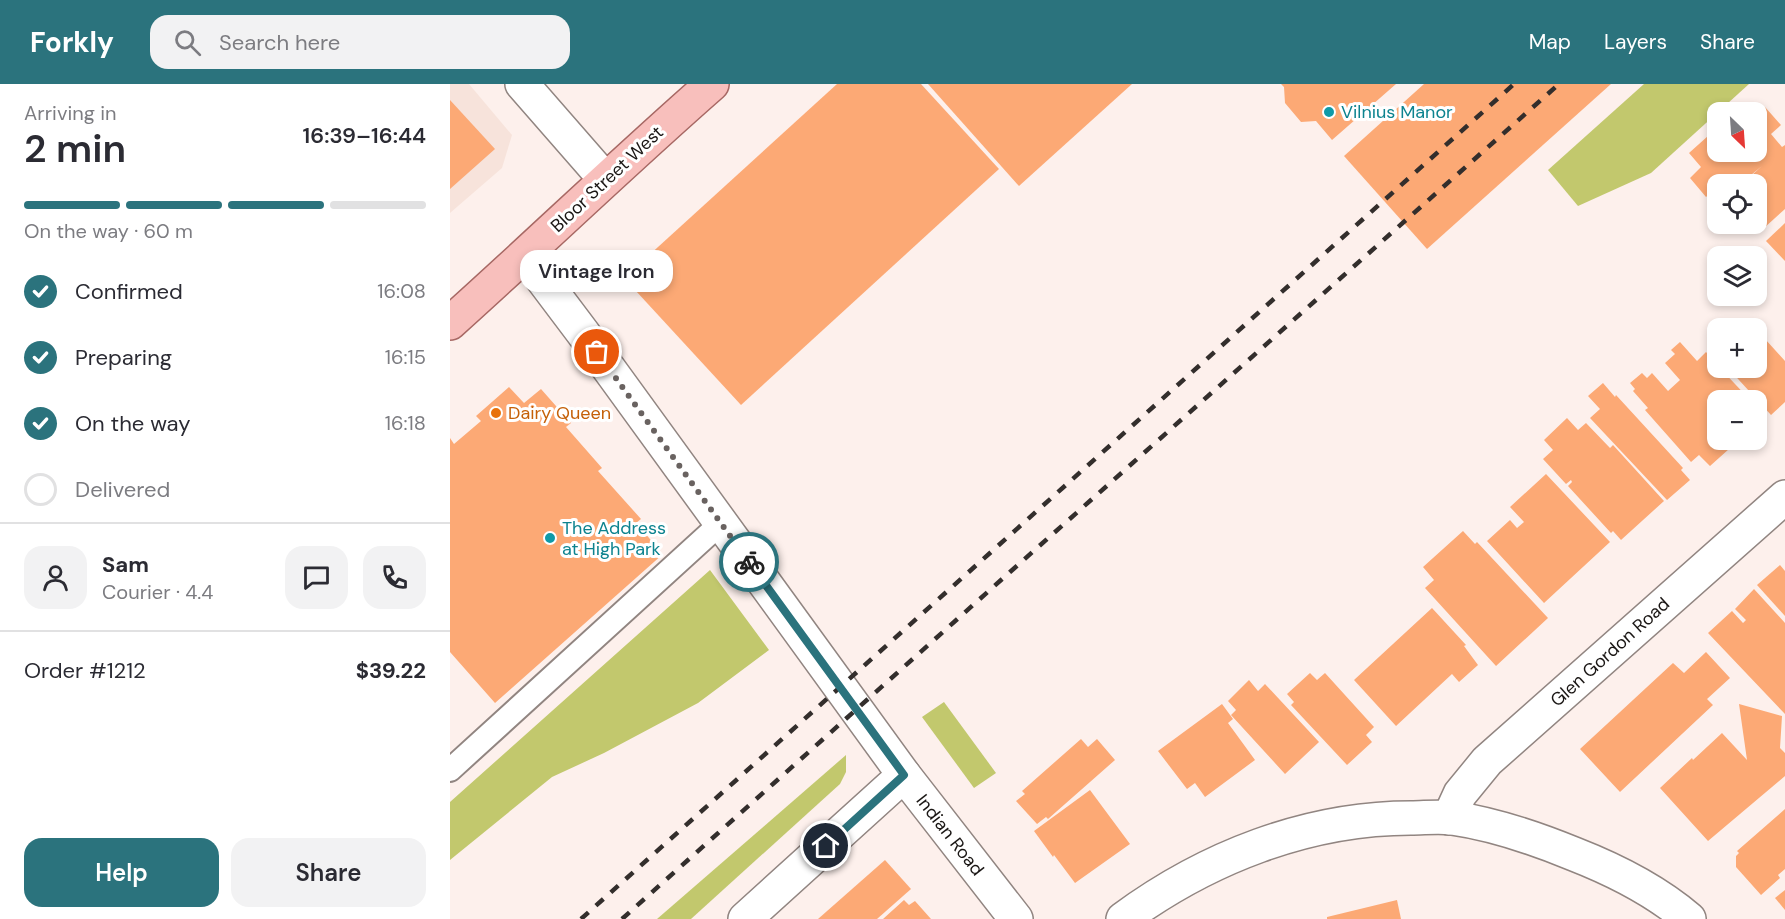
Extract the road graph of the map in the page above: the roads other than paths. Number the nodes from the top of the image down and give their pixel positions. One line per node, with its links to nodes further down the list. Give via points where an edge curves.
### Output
1 (522, 84): 3 (street)
2 (712, 84): 3 (main road, Bloor Street West)
3 (605, 179): 4 (main road, Bloor Street West)
4 (525, 256): 5 (main road, Bloor Street West); 7 (street, Indian Road)
5 (450, 323)
6 (1785, 497): 10 (street, Glen Gordon Road, via 1487,761 1460,795)
7 (721, 523): 8 (lane); 9 (street, Indian Road)
8 (450, 770)
9 (904, 775): 11 (street); 12 (street, Indian Road)
10 (1449, 818): 13 (street, via 1380,818 1325,826 1263,843 1201,870); 14 (street, via 1490,825 1542,841 1609,868)
11 (745, 919)
12 (1016, 919)
13 (1123, 919)
14 (1689, 919)

